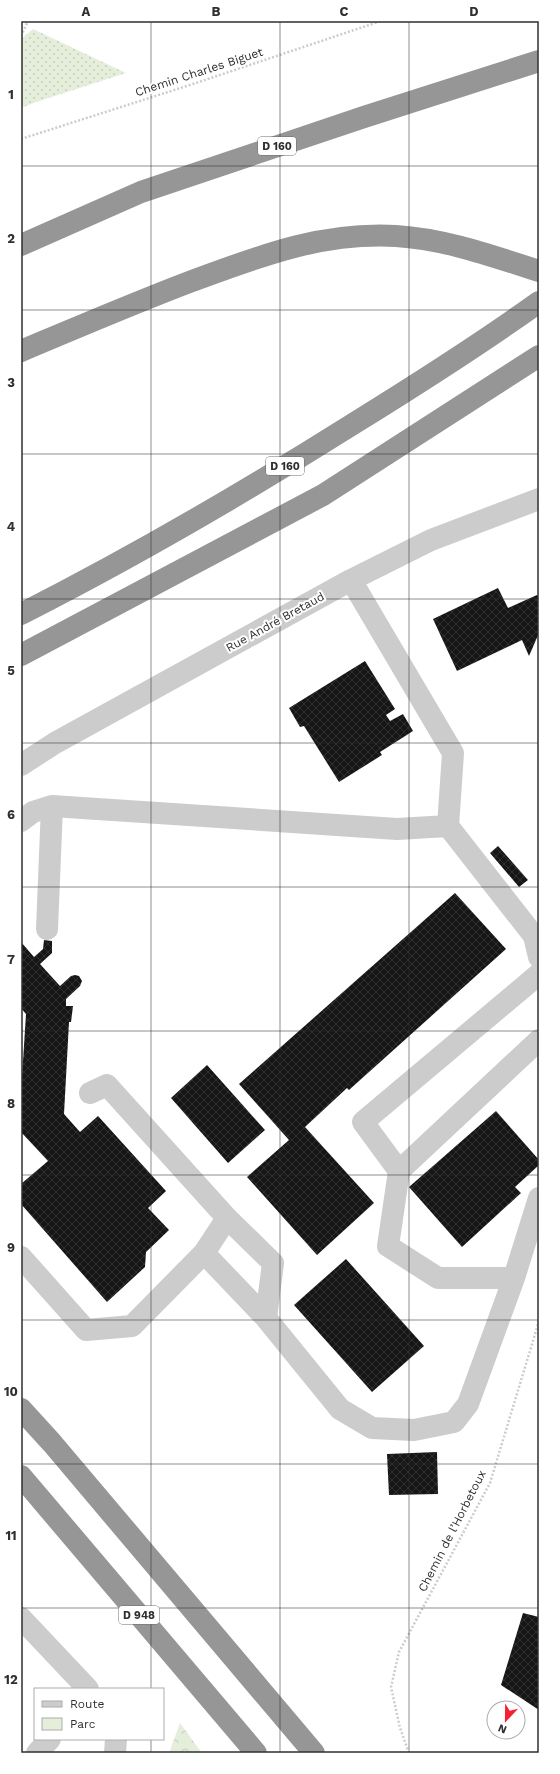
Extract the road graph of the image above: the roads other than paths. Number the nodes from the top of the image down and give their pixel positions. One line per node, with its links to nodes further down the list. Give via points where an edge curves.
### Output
1 (539, 61): 2 (highway, D 160, via 140,192)
2 (21, 245)
3 (539, 271): 5 (highway, via 442,242 396,236 350,236 298,244 257,257)
4 (539, 302): 9 (highway, D 160, via 424,380 300,458 174,532)
5 (21, 350)
6 (539, 356): 10 (highway, via 323,495)
7 (539, 500): 8 (street, Rue André Bretaud, via 431,540)
8 (350, 580): 11 (street, Rue André Bretaud, via 55,743); 14 (street, via 453,753)
9 (21, 614)
10 (21, 655)
11 (21, 765)
12 (52, 806): 13 (street, via 33,812); 14 (street, via 397,829); 15 (street)
13 (21, 821)
14 (448, 826): 16 (street, via 534,936)
15 (47, 929)
16 (539, 957)
17 (539, 974): 20 (street, via 363,1122)
18 (539, 1040): 20 (street)
19 (90, 1094): 22 (street, via 107,1085)
20 (399, 1171): 25 (street, via 388,1246 438,1278)
21 (539, 1198): 25 (street)
22 (227, 1218): 23 (street); 26 (street, via 273,1263)
23 (204, 1253): 24 (street, via 132,1326 86,1330); 26 (street)
24 (21, 1257)
25 (514, 1278): 26 (street, via 468,1404 454,1422 414,1430 372,1428 340,1409)
26 (266, 1318)
27 (21, 1409): 36 (highway)
28 (21, 1476): 35 (highway, D 948)
29 (21, 1618): 30 (street)
30 (87, 1688)
31 (49, 1740): 33 (street)
32 (116, 1740): 34 (street)
33 (37, 1753)
34 (115, 1753)
35 (256, 1753)
36 (314, 1753)

